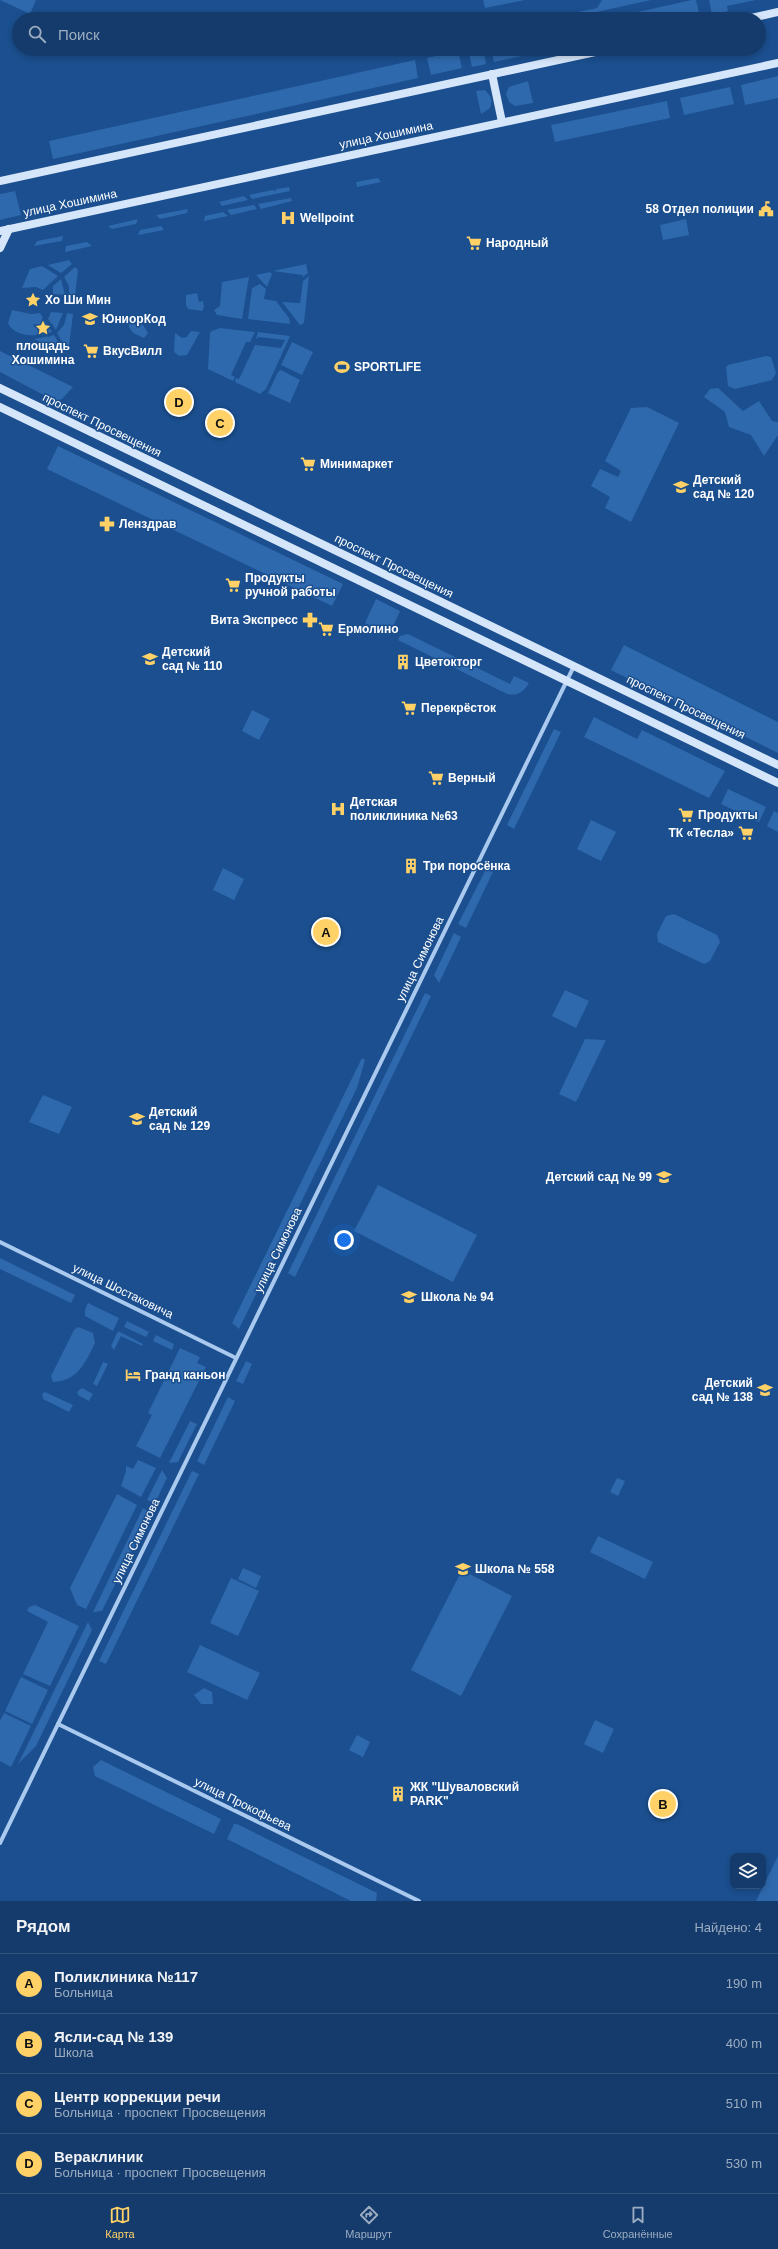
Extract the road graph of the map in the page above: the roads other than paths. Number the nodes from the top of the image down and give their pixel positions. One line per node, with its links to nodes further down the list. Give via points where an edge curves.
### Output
1 (778, 12): 2 (main road)
2 (766, 15)
3 (576, 56): 5 (main road)
4 (778, 63): 6 (main road, улица Хошимина)
5 (492, 74): 6 (main road); 7 (main road)
6 (502, 122): 8 (main road, улица Хошимина)
7 (0, 181)
8 (9, 229): 9 (main road, улица Хошимина); 10 (main road)
9 (0, 231)
10 (0, 248)
11 (0, 388): 13 (main road, проспект Просвещения)
12 (0, 407): 14 (main road)
13 (574, 666): 14 (street, улица Симонова); 15 (main road, проспект Просвещения)
14 (567, 680): 16 (main road); 18 (street, улица Симонова)
15 (778, 764)
16 (778, 783)
17 (0, 1242): 18 (street, улица Шостаковича)
18 (236, 1358): 19 (street, улица Симонова)
19 (58, 1724): 20 (street, улица Симонова); 21 (street, улица Прокофьева)
20 (0, 1843)
21 (419, 1901)

